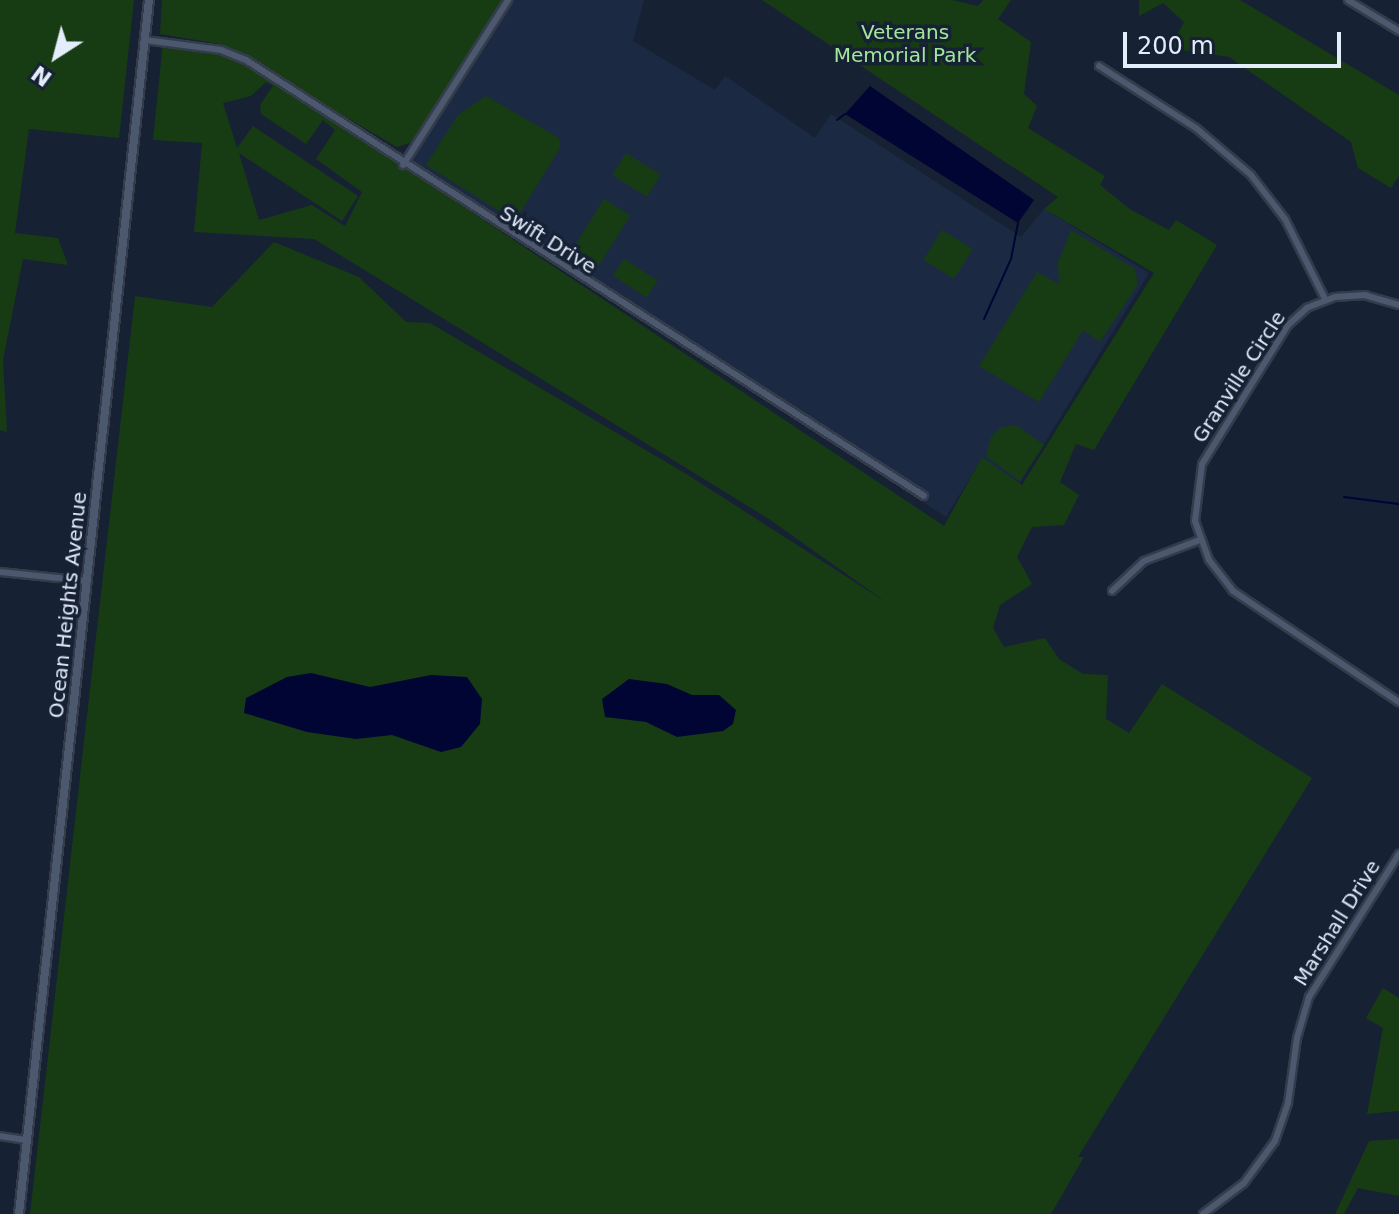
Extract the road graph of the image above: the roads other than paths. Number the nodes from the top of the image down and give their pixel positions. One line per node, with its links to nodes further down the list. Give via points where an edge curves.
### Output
1 (149, 0): 5 (main road, Ocean Heights Avenue)
2 (508, 0): 7 (street)
3 (1348, 0): 4 (street)
4 (1399, 31)
5 (145, 40): 7 (street, Swift Drive, via 233,54); 13 (main road, Ocean Heights Avenue)
6 (1099, 66): 8 (street, via 1196,128 1251,175 1285,219)
7 (403, 165): 10 (street, Swift Drive)
8 (1325, 299): 9 (street, via 1354,294); 11 (street, Granville Circle, via 1288,325 1207,453 1195,498)
9 (1399, 305)
10 (924, 496)
11 (1200, 540): 14 (street, via 1144,561); 15 (street, Granville Circle, via 1233,591)
12 (0, 572): 13 (street)
13 (87, 581): 18 (main road, Ocean Heights Avenue)
14 (1112, 591)
15 (1399, 702)
16 (1399, 854): 20 (street, Marshall Drive, via 1309,997 1275,1141 1244,1183)
17 (0, 1136): 18 (street)
18 (26, 1140): 19 (main road, Ocean Heights Avenue)
19 (19, 1214)
20 (1203, 1214)

